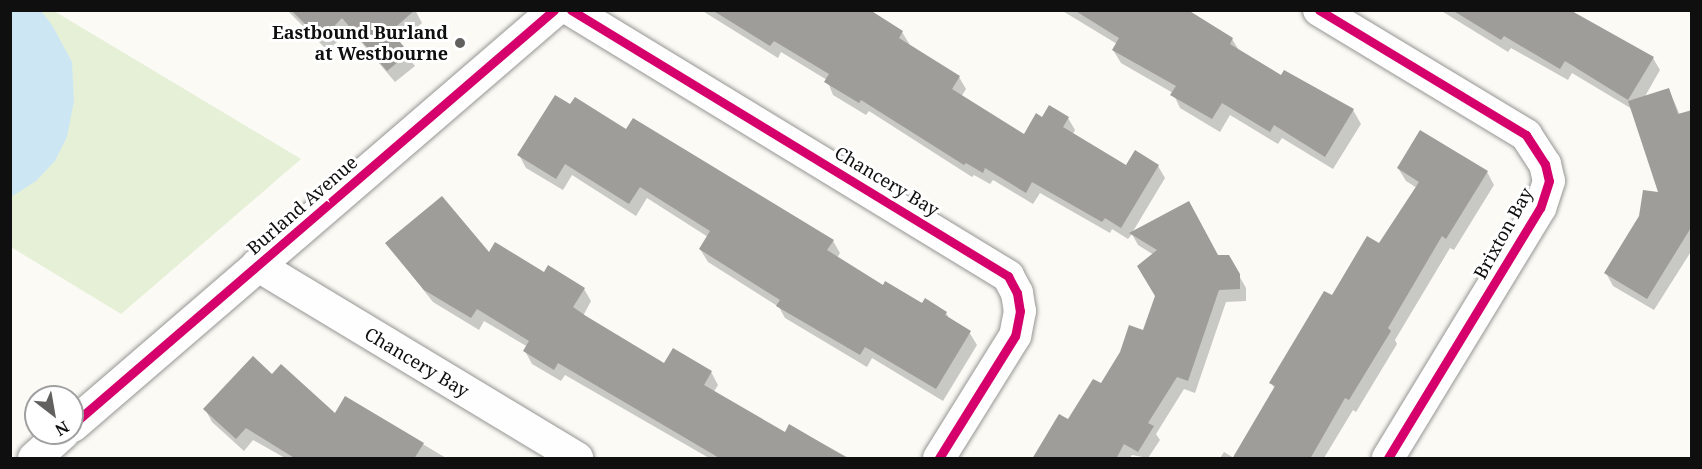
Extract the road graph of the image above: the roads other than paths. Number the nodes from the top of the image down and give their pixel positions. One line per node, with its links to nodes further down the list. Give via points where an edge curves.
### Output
1 (554, 10): 4 (street, Burland Avenue)
2 (571, 10): 9 (street, Chancery Bay, via 1008,276 1020,311 1015,336)
3 (1319, 10): 10 (street, Brixton Bay, via 1526,135 1545,164 1549,181 1540,208)
4 (257, 265): 5 (street, Burland Avenue); 8 (street, Chancery Bay)
5 (84, 415)
6 (49, 445): 7 (street)
7 (34, 459)
8 (577, 459)
9 (939, 459)
10 (1388, 459)

